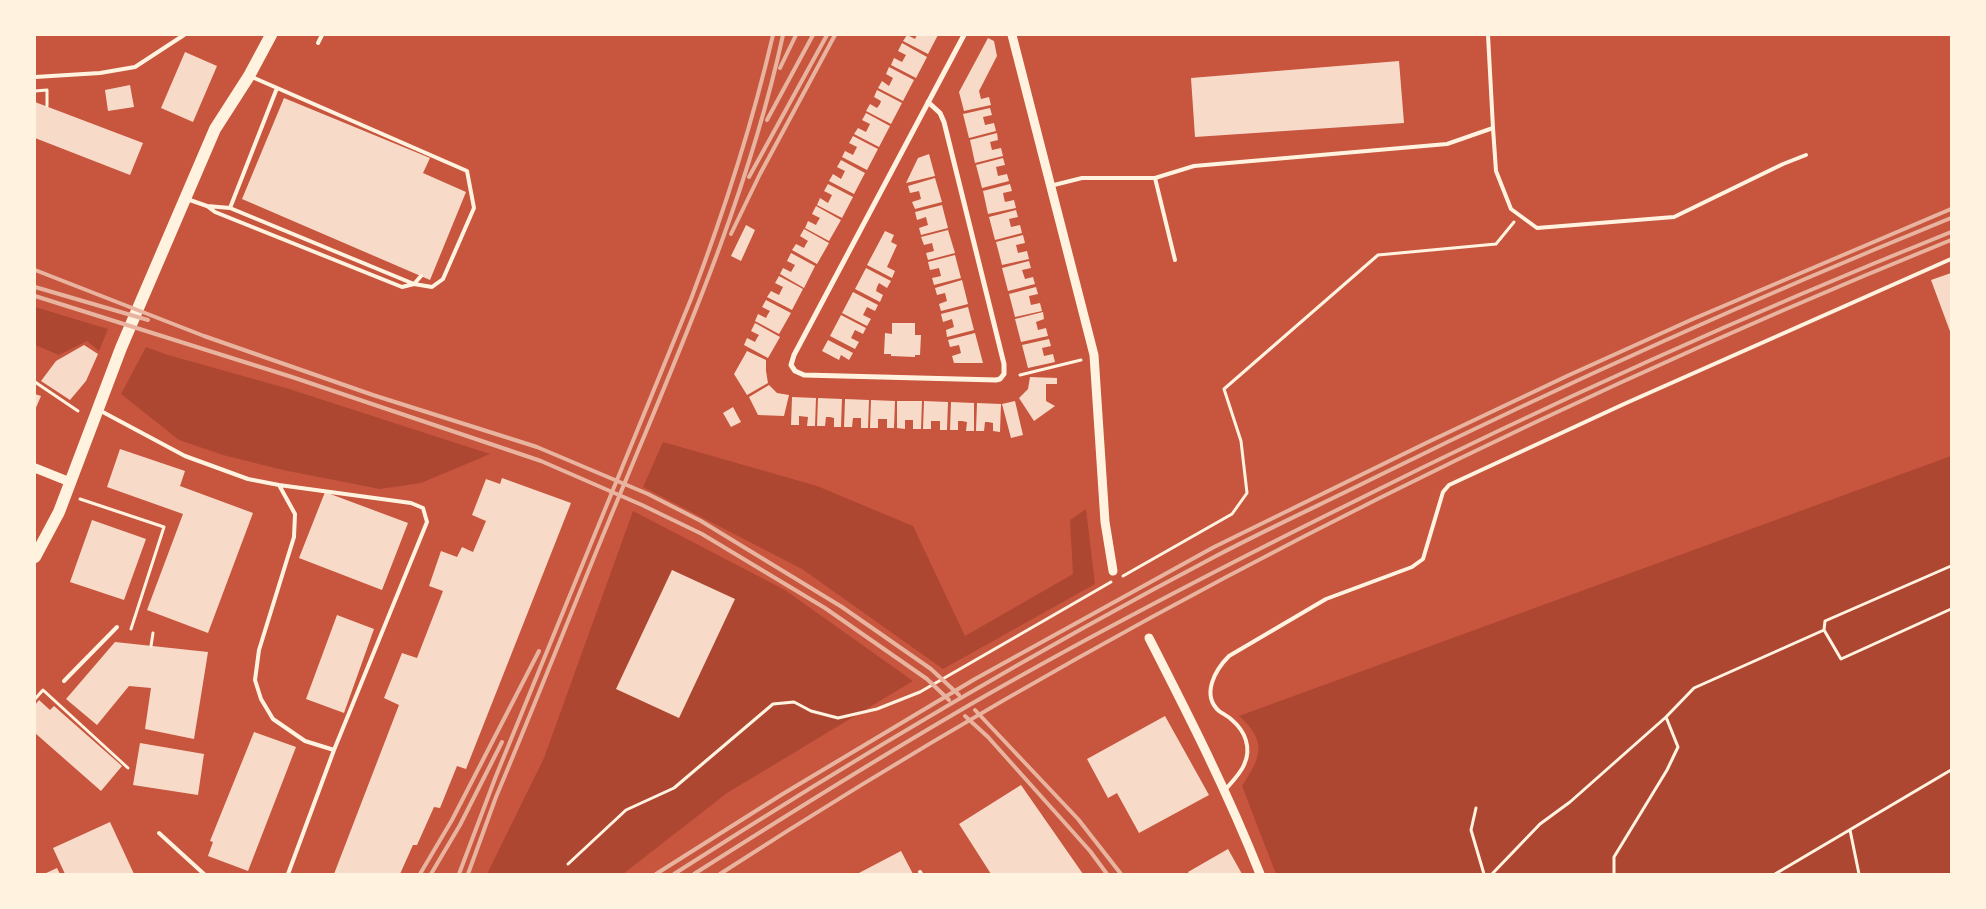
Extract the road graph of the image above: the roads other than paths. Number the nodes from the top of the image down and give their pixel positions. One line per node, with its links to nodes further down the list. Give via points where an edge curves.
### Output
1 (184, 35): 9 (lane, via 135,67 100,74)
2 (270, 35): 8 (main road)
3 (322, 35): 7 (lane)
4 (964, 35): 11 (street)
5 (1012, 35): 15 (street)
6 (1488, 35): 12 (lane)
7 (318, 43)
8 (249, 76): 10 (lane); 16 (main road, via 215,129)
9 (35, 78)
10 (277, 88): 18 (lane); 22 (lane, via 468,171 474,208 443,279 432,287)
11 (928, 102): 11 (street, via 794,354 791,365 799,373 996,380 1004,374 944,122 937,109)
12 (1493, 128): 13 (lane, via 1496,171 1511,209 1537,228 1674,217); 14 (lane, via 1447,144 1194,166)
13 (1806, 155)
14 (1155, 178): 15 (lane, via 1082,178); 20 (lane)
15 (1050, 186): 28 (street, via 1094,355 1105,522)
16 (186, 198): 17 (lane); 23 (main road)
17 (207, 206): 18 (lane); 22 (lane, via 402,287)
18 (230, 208): 22 (lane)
19 (1951, 259): 33 (lane, via 1449,485 1443,492 1423,559 1412,567 1326,599 1229,656 1218,666 1212,683 1213,701 1218,710 1243,732 1248,753 1245,764)
20 (1174, 260)
21 (421, 276): 22 (lane)
22 (414, 284)
23 (98, 410): 25 (main road); 26 (lane, via 185,456 248,479)
24 (35, 468): 25 (street)
25 (70, 482): 27 (main road)
26 (279, 485): 32 (lane, via 295,514 294,537 259,650 255,680 261,699 273,719 306,741); 32 (lane, via 410,503 423,508 427,522)
27 (35, 557)
28 (1113, 571)
29 (117, 627): 31 (lane)
30 (1150, 638): 33 (street)
31 (64, 681)
32 (334, 750): 36 (lane)
33 (1225, 790): 37 (street)
34 (159, 833): 35 (lane)
35 (204, 874)
36 (288, 874)
37 (1260, 874)

